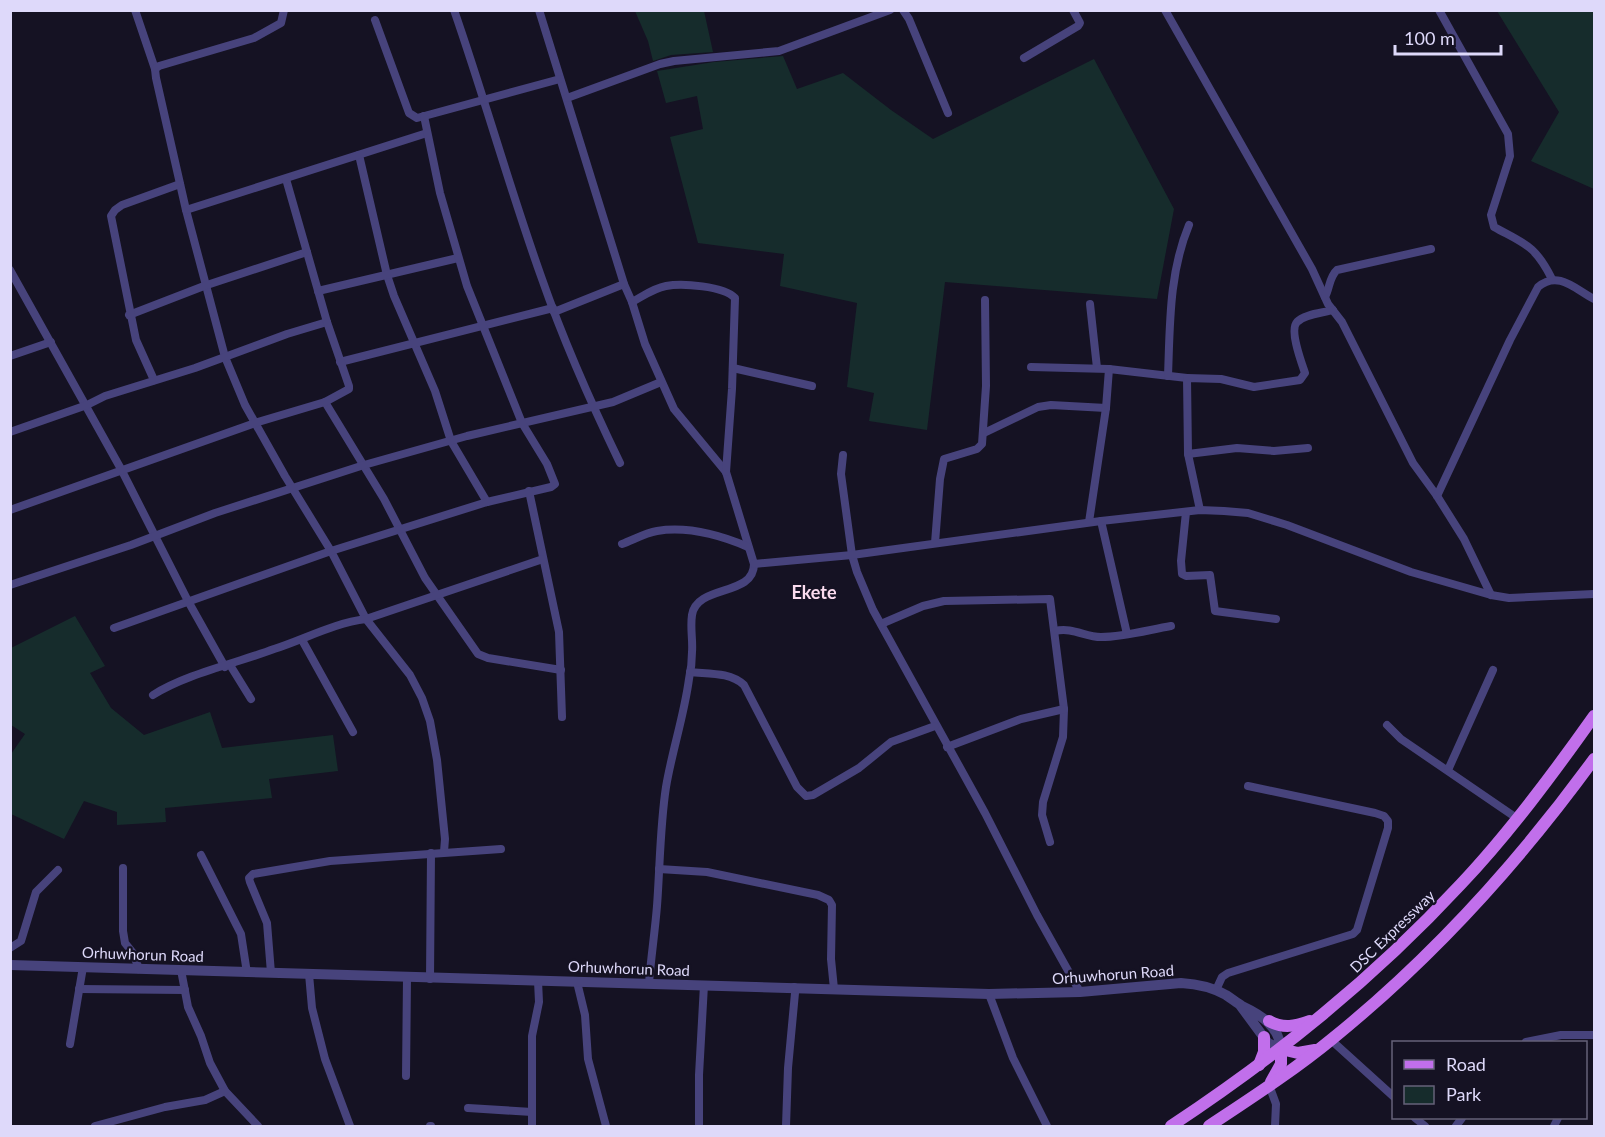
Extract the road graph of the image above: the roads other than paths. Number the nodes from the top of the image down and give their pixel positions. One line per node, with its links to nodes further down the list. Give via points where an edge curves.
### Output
1 (135, 10): 12 (street)
2 (284, 10): 12 (street, via 281,23 254,38 180,58)
3 (454, 10): 15 (street)
4 (539, 10): 13 (street)
5 (890, 10): 14 (street, via 779,51 660,64)
6 (903, 10): 16 (street)
7 (1073, 10): 11 (street, via 1078,26)
8 (1165, 10): 34 (street)
9 (1439, 10): 29 (street, via 1508,134 1510,156 1491,223 1532,248)
10 (375, 20): 17 (street, via 409,113 417,118)
11 (1024, 58)
12 (155, 69): 21 (street)
13 (560, 79): 14 (street); 15 (street)
14 (567, 98): 31 (street)
15 (485, 99): 17 (street); 39 (street)
16 (948, 113)
17 (424, 116): 18 (street)
18 (427, 133): 19 (street); 26 (street)
19 (359, 155): 20 (street); 28 (street)
20 (286, 179): 22 (street); 25 (street)
21 (180, 183): 22 (street); 41 (street, via 122,205 111,216)
22 (186, 210): 32 (street)
23 (1189, 225): 53 (street, via 1174,277)
24 (1431, 249): 34 (street, via 1337,270)
25 (307, 252): 32 (street); 33 (street)
26 (458, 258): 28 (street); 43 (street)
27 (10, 270): 30 (street)
28 (387, 275): 33 (street); 45 (street)
29 (1552, 279): 35 (street, via 1560,279); 76 (street, via 1538,287 1528,304)
30 (14, 280): 44 (street)
31 (624, 284): 37 (street); 39 (street)
32 (204, 286): 41 (street); 47 (street)
33 (318, 291): 42 (street)
34 (1325, 297): 40 (street)
35 (1594, 299)
36 (986, 300): 65 (street)
37 (632, 302): 50 (street, via 665,286 693,285 730,293 736,302); 56 (street)
38 (1090, 304): 51 (street)
39 (554, 310): 43 (street); 60 (street)
40 (1333, 310): 54 (street, via 1297,321 1294,327 1305,373 1300,380 1254,387 1221,379); 76 (street, via 1413,463)
41 (129, 315): 55 (street, via 135,340)
42 (327, 322): 47 (street); 48 (street)
43 (484, 326): 45 (street); 63 (street)
44 (51, 342): 46 (street); 59 (street)
45 (415, 344): 48 (street); 66 (street)
46 (10, 356)
47 (225, 357): 55 (street); 62 (street)
48 (340, 362): 58 (street, via 349,389)
49 (1031, 367): 51 (street)
50 (733, 368): 57 (street); 73 (street)
51 (1097, 368): 52 (street)
52 (1109, 369): 53 (street); 61 (street)
53 (1168, 376): 54 (street)
54 (1187, 378): 68 (street)
55 (154, 380): 59 (street)
56 (661, 382): 60 (street); 73 (street, via 674,409)
57 (813, 386)
58 (325, 402): 62 (street); 71 (street)
59 (87, 405): 64 (street); 72 (street)
60 (592, 407): 63 (street); 70 (street)
61 (1106, 408): 65 (street, via 1038,407); 82 (street)
62 (255, 423): 72 (street); 74 (street)
63 (522, 423): 66 (street); 75 (street, via 555,480 551,487)
64 (10, 432)
65 (984, 434): 85 (street, via 981,447 944,459)
66 (451, 441): 71 (street); 77 (street)
67 (1308, 447): 68 (street, via 1274,451 1237,448)
68 (1188, 454): 79 (street)
69 (843, 455): 89 (street, via 841,474)
70 (620, 463)
71 (364, 465): 74 (street); 83 (street)
72 (121, 469): 78 (street); 84 (street)
73 (726, 472): 87 (street)
74 (292, 488): 84 (street); 88 (street)
75 (528, 491): 77 (street); 90 (street)
76 (1437, 495): 95 (street)
77 (488, 502): 83 (street)
78 (10, 510)
79 (1200, 510): 80 (street); 95 (street, via 1248,513 1412,572)
80 (1186, 512): 81 (street); 98 (street, via 1182,574 1210,575 1215,611)
81 (1101, 521): 82 (street); 103 (street)
82 (1089, 522): 85 (street)
83 (399, 530): 88 (street); 94 (street)
84 (154, 536): 92 (street); 96 (street)
85 (935, 543): 89 (street)
86 (622, 544): 87 (street, via 673,530 710,534)
87 (748, 547): 91 (street)
88 (331, 551): 96 (street); 97 (street)
89 (852, 555): 91 (street); 99 (street)
90 (543, 559): 94 (street); 106 (street, via 559,632)
91 (754, 564): 108 (street, via 745,581 698,602 692,613)
92 (10, 585)
93 (1594, 594): 95 (street, via 1509,598)
94 (438, 595): 97 (street); 106 (street, via 481,656)
95 (1491, 595)
96 (188, 601): 101 (street); 105 (street)
97 (366, 618): 104 (street); 124 (street, via 410,675 430,721 441,794)
98 (1276, 619)
99 (881, 624): 102 (street, via 944,601 1047,598 1052,604); 115 (street)
100 (1171, 626): 103 (street)
101 (114, 628)
102 (1055, 631): 103 (street, via 1071,629 1102,637); 111 (street)
103 (1127, 634)
104 (302, 640): 105 (street); 116 (street)
105 (227, 666): 109 (street); 110 (street)
106 (561, 670): 113 (street)
107 (1493, 670): 119 (street)
108 (690, 672): 115 (street, via 725,675 744,685 797,787 806,796 859,768 891,742); 128 (street, via 666,787)
109 (153, 695)
110 (250, 699)
111 (1064, 709): 117 (street, via 1021,719); 122 (street, via 1063,737 1042,802)
112 (1594, 716): 121 (main road, DSC Expressway)
113 (562, 717)
114 (1387, 725): 119 (street)
115 (935, 726): 117 (street)
116 (353, 732)
117 (947, 747): 149 (street)
118 (1594, 759): 158 (main road, via 1552,815 1467,914)
119 (1448, 770): 121 (street)
120 (1248, 786): 148 (street, via 1375,813 1384,816 1388,828 1353,934 1228,973 1221,977)
121 (1518, 819): 152 (main road, DSC Expressway, via 1410,936)
122 (1050, 842)
123 (501, 849): 124 (street)
124 (444, 852): 125 (street)
125 (430, 853): 136 (street, via 330,861 253,874 249,878 267,923); 139 (street)
126 (201, 855): 135 (street, via 241,934)
127 (123, 868): 133 (street, via 125,944)
128 (659, 869): 142 (street); 146 (street, via 707,872 828,900 833,914)
129 (58, 870): 130 (street, via 36,892 21,941)
130 (10, 948)
131 (10, 965): 132 (street, Orhuwhorun Road)
132 (83, 967): 133 (street, Orhuwhorun Road); 145 (street)
133 (139, 969): 134 (street, Orhuwhorun Road)
134 (182, 970): 135 (street, Orhuwhorun Road); 147 (street)
135 (248, 973): 136 (street, Orhuwhorun Road)
136 (272, 973): 137 (street, Orhuwhorun Road)
137 (309, 975): 138 (street, Orhuwhorun Road); 169 (street, via 324,1059)
138 (407, 978): 139 (street, Orhuwhorun Road); 161 (street)
139 (430, 979): 140 (street, Orhuwhorun Road)
140 (538, 981): 141 (street, Orhuwhorun Road); 166 (street, via 539,1002 532,1036)
141 (577, 982): 142 (street, Orhuwhorun Road); 171 (street, via 585,1015 588,1059)
142 (649, 983): 143 (street, Orhuwhorun Road)
143 (704, 986): 144 (street, Orhuwhorun Road); 172 (street)
144 (794, 987): 146 (street, Orhuwhorun Road); 173 (street)
145 (79, 988): 147 (street); 157 (street)
146 (834, 988): 150 (street, Orhuwhorun Road)
147 (185, 990): 163 (street, via 192,1019)
148 (1216, 990): 149 (street, Orhuwhorun Road, via 1181,983); 151 (street, Orhuwhorun Road)
149 (1080, 992): 150 (street, Orhuwhorun Road)
150 (988, 994): 174 (street, via 1013,1058)
151 (1240, 1005): 153 (street, Orhuwhorun Road); 154 (street)
152 (1317, 1019): 153 (main road, via 1287,1027); 159 (main road, DSC Expressway)
153 (1269, 1021): 159 (street)
154 (1264, 1037): 159 (street); 160 (main road, via 1264,1052)
155 (1588, 1037): 156 (street, via 1561,1035)
156 (1531, 1041)
157 (70, 1044)
158 (1326, 1044): 159 (main road, via 1298,1053); 162 (main road); 164 (street)
159 (1281, 1049): 160 (main road, DSC Expressway); 162 (main road, via 1281,1064)
160 (1257, 1067): 175 (main road, DSC Expressway)
161 (406, 1076)
162 (1269, 1085): 176 (main road); 177 (street, via 1276,1104)
163 (225, 1091): 167 (street, via 205,1100); 168 (street)
164 (1392, 1095)
165 (468, 1108): 166 (street)
166 (532, 1112): 170 (street)
167 (95, 1126)
168 (258, 1126)
169 (350, 1126)
170 (532, 1126)
171 (606, 1126)
172 (699, 1126)
173 (786, 1126)
174 (1047, 1126)
175 (1171, 1126)
176 (1209, 1126)
177 (1275, 1126)

